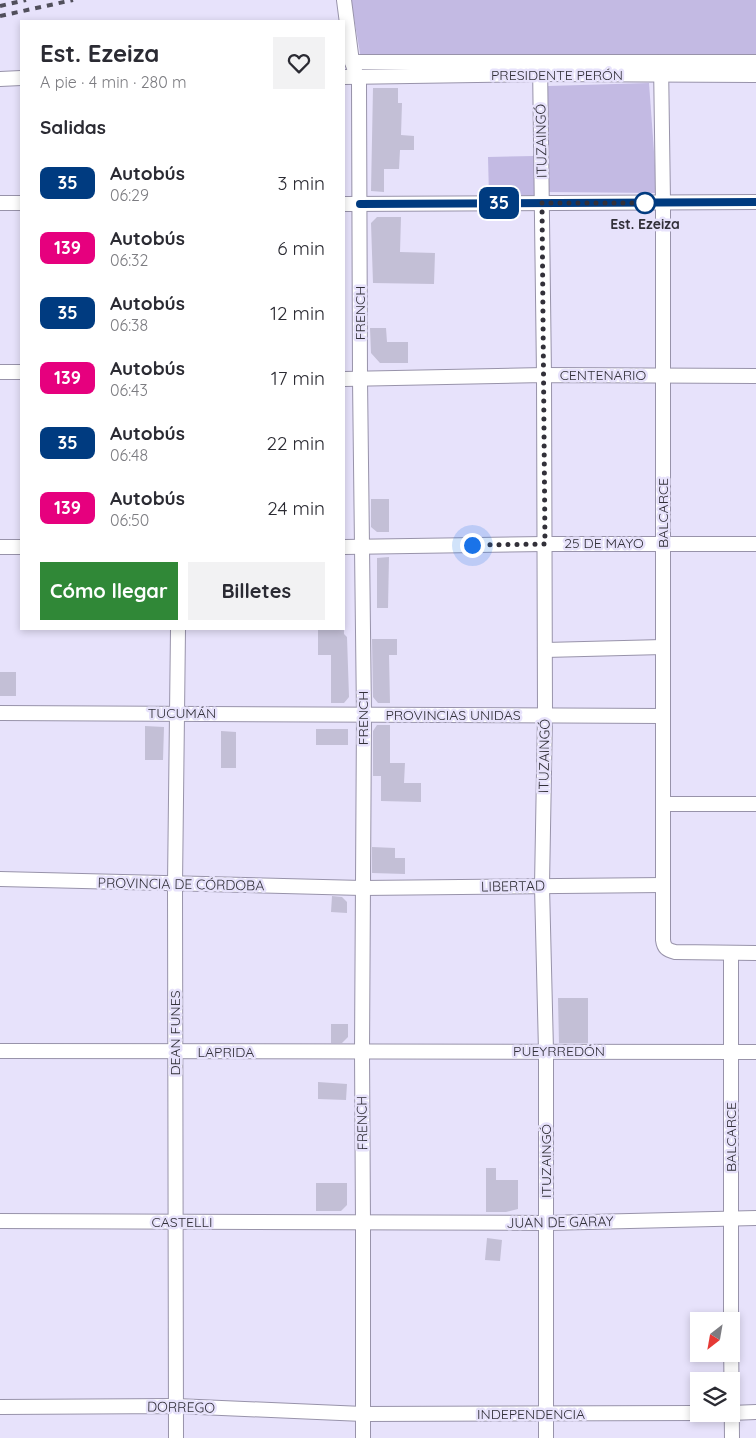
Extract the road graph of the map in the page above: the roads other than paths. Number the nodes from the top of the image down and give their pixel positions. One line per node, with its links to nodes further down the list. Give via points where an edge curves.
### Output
1 (344, 0): 2 (street, FRENCH)
2 (352, 62): 4 (street); 8 (street, FRENCH)
3 (756, 62): 5 (street)
4 (540, 68): 5 (street, PRESIDENTE PERÓN); 8 (street, PRESIDENTE PERÓN); 15 (street, ITUZAINGÓ)
5 (661, 68): 6 (street, PRESIDENTE PERÓN); 11 (street, BALCARCE)
6 (756, 75)
7 (345, 77): 8 (street, PRESIDENTE PERÓN)
8 (358, 77): 17 (street, FRENCH)
9 (20, 78): 10 (street)
10 (0, 79)
11 (663, 202): 12 (street); 15 (street); 21 (street, BALCARCE)
12 (756, 202)
13 (0, 203): 14 (street)
14 (20, 203)
15 (542, 203): 17 (street); 20 (street, ITUZAINGÓ)
16 (345, 204): 17 (street)
17 (360, 204): 24 (street, FRENCH)
18 (0, 372): 19 (street)
19 (20, 372)
20 (544, 375): 21 (street, CENTENARIO); 24 (street, CENTENARIO); 26 (street, ITUZAINGÓ)
21 (662, 375): 22 (street, CENTENARIO); 25 (street, BALCARCE)
22 (756, 376)
23 (345, 379): 24 (street, CENTENARIO)
24 (360, 379): 31 (street, FRENCH)
25 (663, 543): 26 (street, 25 DE MAYO); 27 (street, 25 DE MAYO); 33 (street, BALCARCE)
26 (545, 544): 31 (street, 25 DE MAYO); 34 (street, ITUZAINGÓ)
27 (756, 544)
28 (0, 547): 29 (street)
29 (20, 547)
30 (345, 547): 31 (street, 25 DE MAYO)
31 (362, 547): 37 (street, FRENCH)
32 (178, 630): 35 (street, DEAN FUNES)
33 (663, 647): 34 (street); 39 (street, BALCARCE)
34 (545, 650): 38 (street, ITUZAINGÓ)
35 (177, 712): 36 (street, TUCUMÁN); 37 (street, TUCUMÁN); 43 (street, DEAN FUNES)
36 (0, 713)
37 (364, 715): 38 (street, PROVINCIAS UNIDAS); 46 (street, FRENCH)
38 (545, 715): 39 (street, PROVINCIAS UNIDAS); 45 (street, ITUZAINGÓ)
39 (662, 716): 40 (street, BALCARCE)
40 (664, 804): 41 (street); 44 (street, BALCARCE)
41 (756, 804)
42 (0, 879): 43 (street, PROVINCIA DE CÓRDOBA)
43 (175, 884): 46 (street, PROVINCIA DE CÓRDOBA); 50 (street, DEAN FUNES)
44 (663, 885): 45 (street, LIBERTAD); 47 (street, BALCARCE, via 663,940 667,950)
45 (542, 886): 46 (street, LIBERTAD); 51 (street, ITUZAINGÓ)
46 (362, 888): 52 (street, FRENCH)
47 (730, 953): 48 (street); 53 (street, BALCARCE)
48 (756, 953)
49 (0, 1051): 50 (street, LAPRIDA)
50 (175, 1051): 52 (street, LAPRIDA); 58 (street, DEAN FUNES)
51 (546, 1051): 52 (street, PUEYRREDÓN); 53 (street, PUEYRREDÓN); 59 (street, ITUZAINGÓ)
52 (362, 1052): 60 (street, FRENCH)
53 (731, 1052): 54 (street, PUEYRREDÓN); 55 (street, BALCARCE)
54 (756, 1052)
55 (730, 1218): 56 (street, JUAN DE GARAY); 59 (street, JUAN DE GARAY); 61 (street, BALCARCE)
56 (756, 1218)
57 (0, 1221): 58 (street, CASTELLI)
58 (174, 1222): 60 (street, CASTELLI); 63 (street, DEAN FUNES)
59 (546, 1223): 60 (street, JUAN DE GARAY); 68 (street, ITUZAINGÓ)
60 (364, 1224): 67 (street, FRENCH)
61 (731, 1312)
62 (0, 1406): 63 (street, DORREGO)
63 (176, 1406): 67 (street, DORREGO); 70 (street, DEAN FUNES)
64 (740, 1412): 65 (street)
65 (756, 1412)
66 (690, 1413): 68 (street, INDEPENDENCIA)
67 (363, 1414): 68 (street, INDEPENDENCIA); 71 (street, FRENCH)
68 (546, 1414): 72 (street, ITUZAINGÓ)
69 (732, 1422): 73 (street)
70 (176, 1438)
71 (363, 1438)
72 (546, 1438)
73 (732, 1438)

